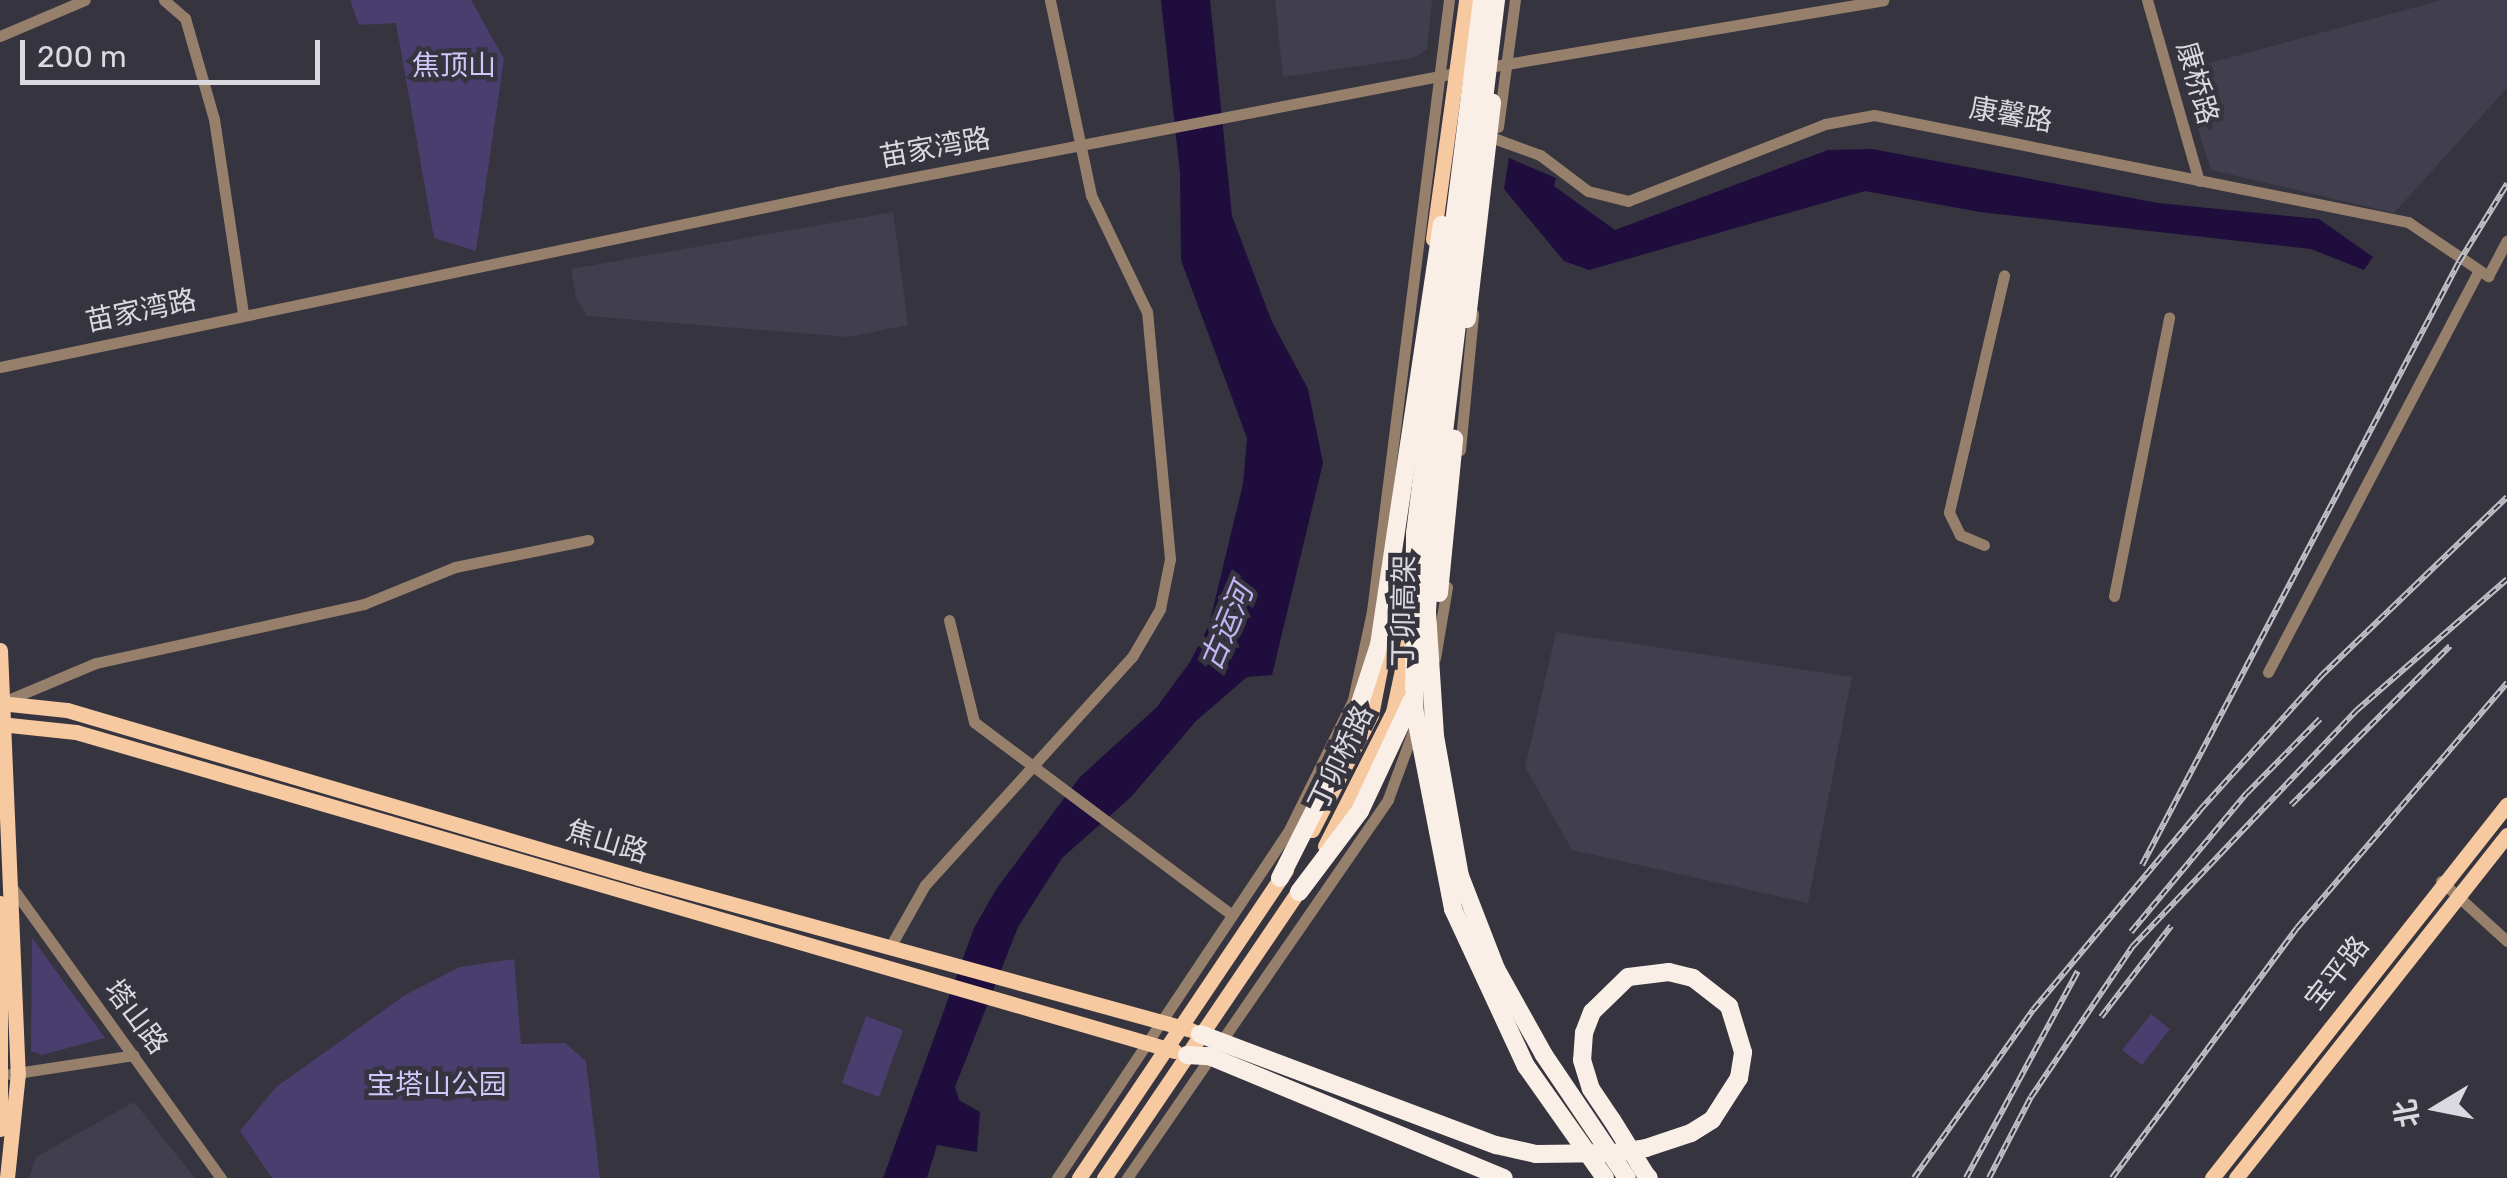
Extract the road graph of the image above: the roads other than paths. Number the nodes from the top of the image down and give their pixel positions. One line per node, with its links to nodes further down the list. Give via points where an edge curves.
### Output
1 (84, 0): 12 (street)
2 (164, 0): 23 (street, via 184,18 214,119)
3 (1050, 0): 17 (street)
4 (1448, 0): 15 (street)
5 (1466, 0): 14 (main road, 丁卯桥路)
6 (1482, 0): 18 (highway, 丁卯高架)
7 (1498, 0): 11 (highway, 丁卯高架); 13 (main road, 丁卯桥路)
8 (1515, 0): 13 (street)
9 (1883, 0): 13 (street, 苗家湾路)
10 (2147, 0): 19 (street, 康桥路)
11 (1492, 34): 26 (highway, 丁卯高架); 42 (highway, via 1492,130 1434,632 1391,750 1360,810)
12 (0, 36)
13 (1502, 64): 14 (street, 苗家湾路); 16 (street); 42 (main road, 丁卯桥路, via 1393,712)
14 (1457, 73): 15 (street, 苗家湾路); 38 (main road, 丁卯桥路, via 1422,311 1388,625 1370,715 1352,760)
15 (1439, 75): 17 (street, 苗家湾路); 44 (street, via 1372,611 1352,700 1290,828)
16 (1496, 139): 19 (street, 康馨路, via 1540,155 1588,191 1618,200 1654,193 1825,124 1874,115); 50 (street, via 1431,682 1388,799)
17 (1080, 147): 23 (street, 苗家湾路); 35 (street, via 1091,195 1147,312 1170,559 1160,609 1132,657)
18 (1460, 158): 26 (highway, 丁卯高架); 38 (highway, via 1437,247 1379,645 1344,752)
19 (2199, 181): 21 (street, 康馨路, via 2408,222)
20 (2507, 242): 21 (street, via 2488,276)
21 (2479, 270): 32 (street)
22 (2004, 275): 28 (street, via 1949,512 1960,535)
23 (243, 314): 25 (street, 苗家湾路)
24 (2169, 317): 29 (street)
25 (0, 368)
26 (1424, 532): 62 (highway, 丁卯高架, via 1414,708 1442,871 1499,1017); 63 (highway, 丁卯高架, via 1431,700 1460,876 1517,1010)
27 (588, 540): 33 (street, via 456,568 364,604 96,663)
28 (1984, 545)
29 (2114, 596)
30 (950, 620): 35 (street, via 974,722)
31 (0, 650): 33 (main road)
32 (2268, 672)
33 (2, 702): 34 (main road); 46 (main road, 焦山路, via 67,710)
34 (2, 724): 40 (main road); 49 (main road, 焦山路, via 76,732)
35 (1033, 768): 44 (street); 46 (street, via 926,885)
36 (2507, 804): 39 (main road, 宝平路)
37 (2507, 835): 41 (main road, 宝平路)
38 (1280, 878): 48 (main road, 丁卯桥路)
39 (2441, 881): 41 (street); 65 (main road, 宝平路)
40 (11, 886): 52 (street, 塔山路); 53 (main road)
41 (2458, 890): 45 (street); 66 (main road, 宝平路)
42 (1298, 892): 48 (main road, 丁卯桥路)
43 (0, 903): 53 (main road)
44 (1232, 915): 47 (street)
45 (2507, 941)
46 (890, 947): 47 (main road, 焦山路)
47 (1162, 1021): 48 (main road, 焦山路); 49 (street)
48 (1191, 1031): 50 (highway); 51 (main road, 丁卯桥路)
49 (1148, 1042): 51 (main road, 焦山路); 57 (street)
50 (1214, 1049): 51 (highway); 60 (street); 61 (highway); 64 (highway, via 1536,1154 1646,1148 1712,1120 1728,1101 1743,1052 1729,1006 1693,978 1669,972 1628,977 1592,1012 1582,1060 1591,1089)
51 (1178, 1052): 58 (main road, 丁卯桥路); 59 (main road, 丁卯桥路)
52 (134, 1054): 53 (street); 56 (street, 塔山路)
53 (11, 1074): 54 (main road); 55 (main road)
54 (0, 1130)
55 (7, 1178)
56 (221, 1178)
57 (1056, 1178)
58 (1079, 1178)
59 (1104, 1178)
60 (1127, 1178)
61 (1504, 1178)
62 (1605, 1178)
63 (1628, 1178)
64 (1649, 1178)
65 (2212, 1178)
66 (2236, 1178)

